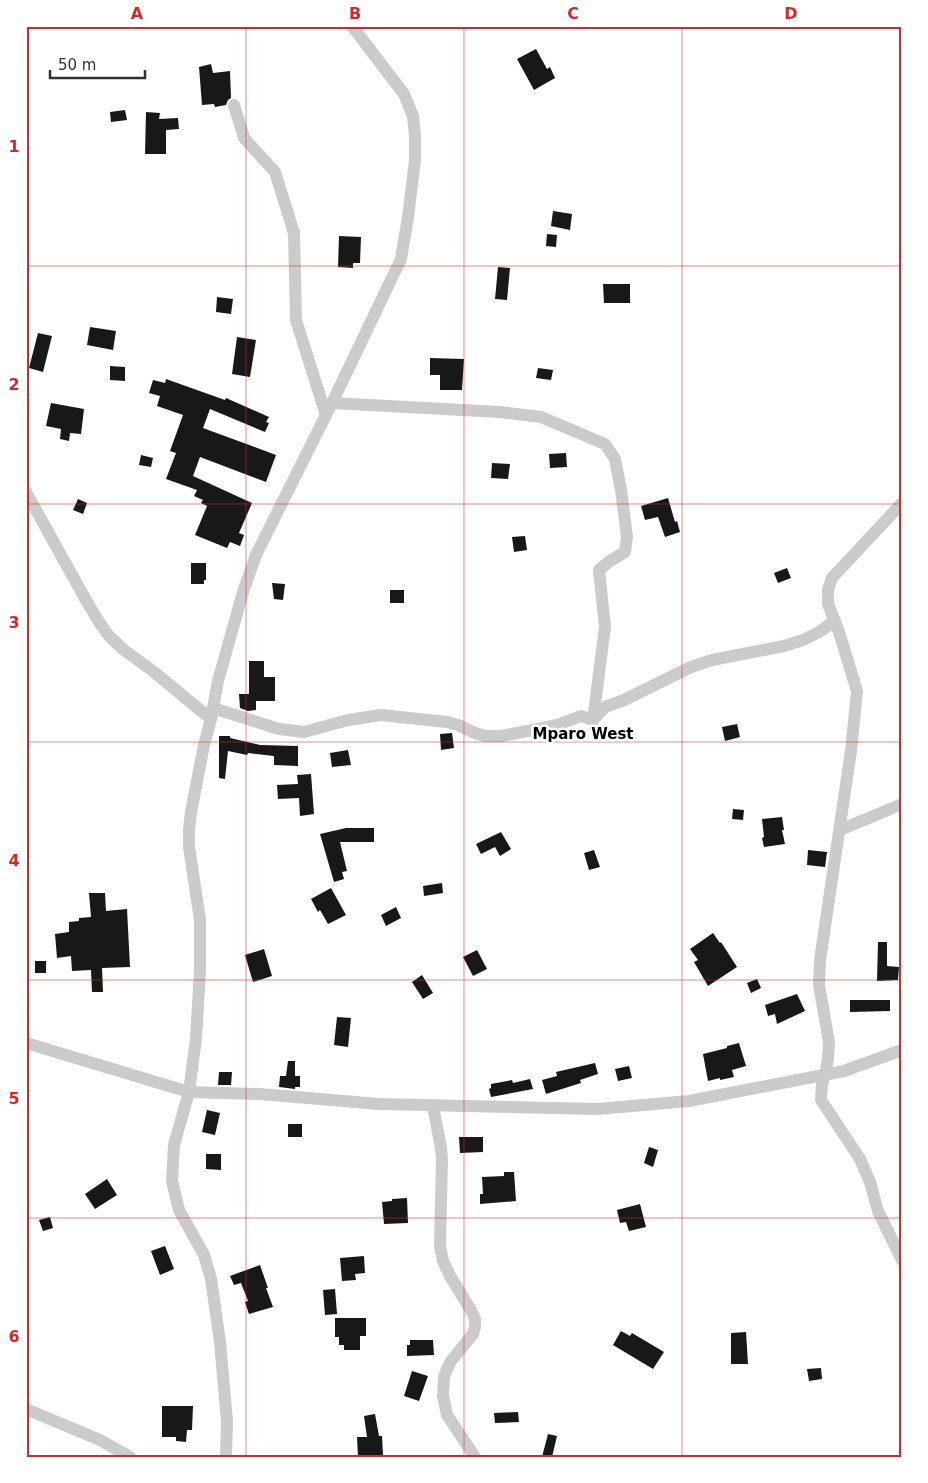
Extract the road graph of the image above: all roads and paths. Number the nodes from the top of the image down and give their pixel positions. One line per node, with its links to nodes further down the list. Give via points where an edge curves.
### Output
1 (352, 26): 3 (street, via 404,94 413,116 415,160 401,259)
2 (234, 105): 4 (street, via 244,138 276,172 294,234 296,320)
3 (332, 403): 4 (street); 9 (street, via 541,417 605,444 615,459 627,537 626,552 599,570 605,626)
4 (326, 415): 8 (street, via 256,555 218,681)
5 (26, 492): 8 (street, via 98,622 109,636)
6 (902, 503): 7 (street, via 832,578 828,604)
7 (835, 621): 9 (street, via 803,640 712,660 691,668 605,707); 11 (street, via 857,691)
8 (212, 714): 9 (street, via 279,730 304,732 348,720 381,716 447,722 486,736 538,730 581,716); 15 (street, via 189,830 200,920 196,1038)
9 (593, 720)
10 (902, 804): 11 (street)
11 (840, 830): 14 (street, via 820,960 819,985 829,1042)
12 (26, 1043): 15 (street)
13 (902, 1050): 14 (street)
14 (825, 1074): 16 (street, via 689,1101 598,1109); 17 (street, via 820,1100 860,1159 878,1211)
15 (189, 1092): 16 (street); 20 (street, via 174,1145 172,1181 179,1210 204,1255 211,1279 227,1421)
16 (433, 1106): 21 (street, via 442,1159 440,1246 450,1276 475,1320 473,1334 447,1368 443,1396 447,1414)
17 (902, 1260)
18 (26, 1409): 19 (street, via 100,1440)
19 (130, 1457)
20 (226, 1457)
21 (475, 1457)

